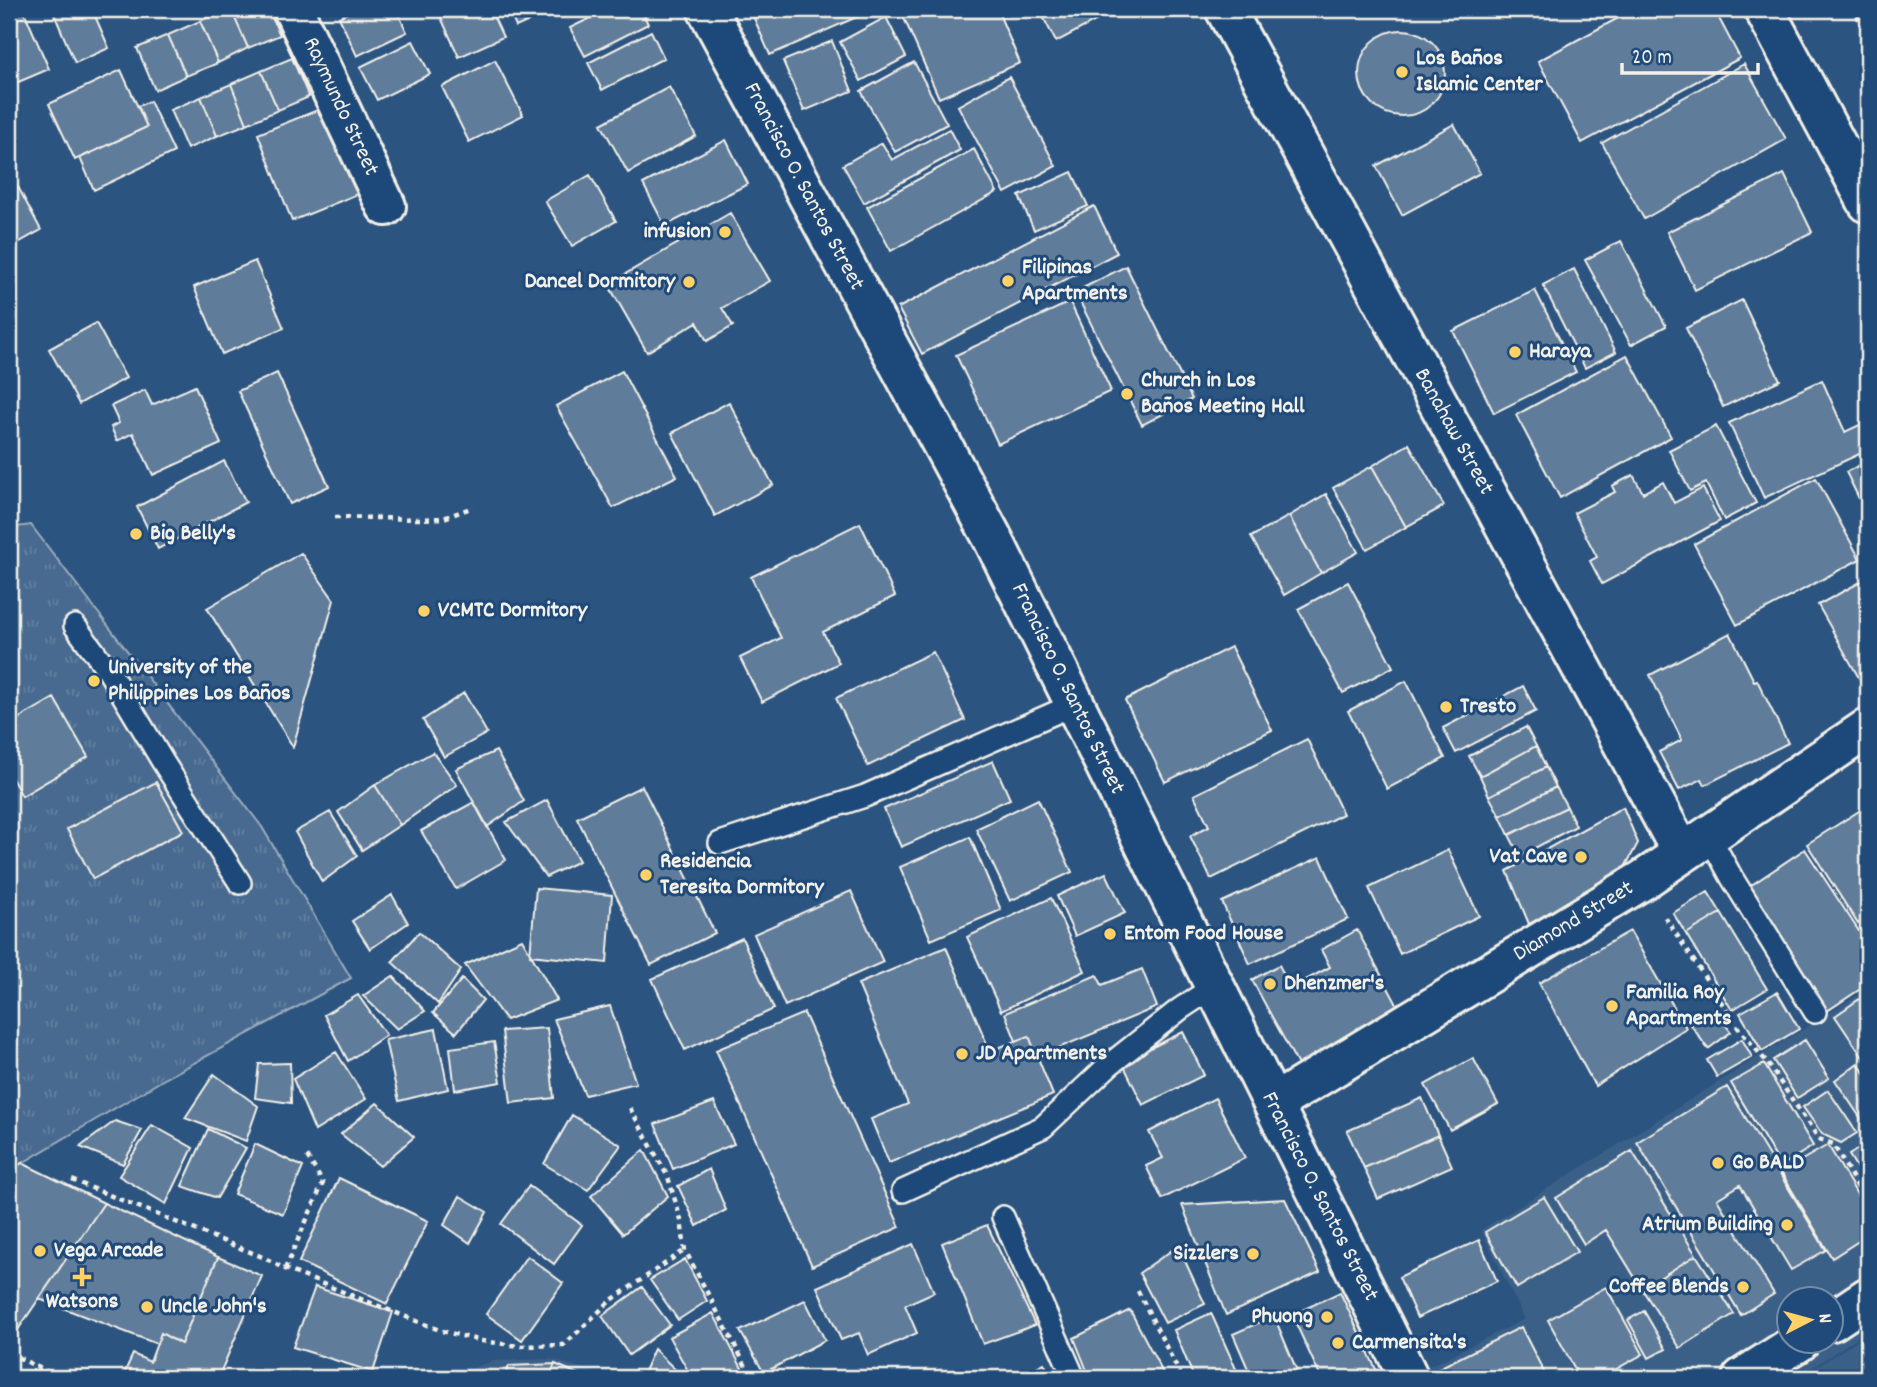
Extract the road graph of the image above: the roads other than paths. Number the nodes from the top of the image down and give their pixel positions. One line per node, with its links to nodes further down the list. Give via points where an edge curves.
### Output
1 (293, 9): 6 (street, Raymundo Street)
2 (707, 9): 8 (street, Francisco O. Santos Street, via 992,537)
3 (1225, 9): 11 (street, Banahaw Street)
4 (1765, 9): 5 (street)
5 (1864, 185)
6 (386, 206)
7 (75, 626): 12 (lane, via 108,670)
8 (1075, 704): 10 (lane, via 865,796); 13 (street, Francisco O. Santos Street)
9 (1868, 728): 11 (street, Diamond Street)
10 (720, 842)
11 (1695, 845): 14 (lane, via 1732,878); 15 (street, Diamond Street)
12 (240, 883)
13 (1215, 986): 15 (street, Francisco O. Santos Street); 16 (lane, via 1109,1065 1043,1127)
14 (1815, 1012)
15 (1273, 1104): 23 (street, Francisco O. Santos Street)
16 (903, 1191)
17 (1003, 1217): 22 (lane)
18 (1868, 1297): 19 (street)
19 (1846, 1312)
20 (1780, 1356): 21 (street)
21 (1756, 1374)
22 (1074, 1378)
23 (1409, 1378)

